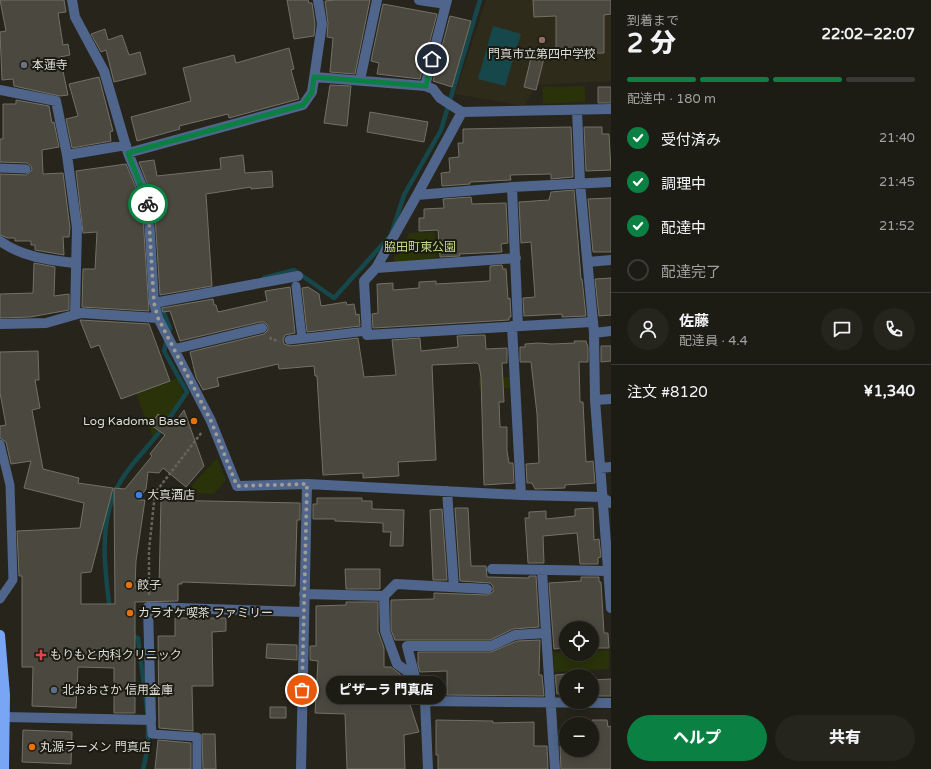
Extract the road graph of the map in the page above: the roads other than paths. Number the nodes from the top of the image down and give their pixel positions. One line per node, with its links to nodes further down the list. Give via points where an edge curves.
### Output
1 (72, 0): 13 (street, via 75,17 104,71)
2 (318, 0): 6 (street, via 322,24)
3 (377, 0): 7 (street)
4 (419, 0): 5 (street)
5 (447, 2): 8 (street)
6 (314, 77): 7 (street); 13 (street, via 312,92 303,105)
7 (360, 80): 8 (street)
8 (426, 86): 12 (street)
9 (0, 90): 14 (street, via 56,101)
10 (611, 109): 11 (street)
11 (577, 110): 12 (street); 18 (street)
12 (460, 111): 20 (street)
13 (127, 149): 14 (street); 28 (street, via 148,201)
14 (67, 155): 25 (street, via 77,228)
15 (0, 168): 16 (lane)
16 (26, 169)
17 (611, 182): 18 (street)
18 (580, 183): 19 (street); 24 (street)
19 (512, 187): 20 (street); 22 (street)
20 (418, 195): 26 (street)
21 (0, 241): 25 (street, via 22,253 42,259)
22 (516, 258): 26 (street); 33 (street)
23 (611, 260): 24 (street)
24 (588, 262): 31 (street)
25 (75, 263): 29 (street)
26 (376, 268): 35 (street, via 364,281)
27 (297, 281): 28 (street); 38 (lane)
28 (154, 303): 30 (street)
29 (75, 314): 30 (street); 32 (street, via 46,323)
30 (158, 318): 40 (street)
31 (592, 322): 33 (street); 37 (street)
32 (0, 324)
33 (515, 326): 35 (street, via 367,335); 48 (street)
34 (262, 328): 40 (street)
35 (367, 331): 38 (lane)
36 (611, 332): 37 (street)
37 (594, 333): 42 (street)
38 (302, 338): 39 (lane)
39 (289, 340)
40 (175, 349): 46 (street, via 211,421 237,486)
41 (611, 399): 42 (street)
42 (595, 400): 44 (street)
43 (0, 444): 58 (lane, via 10,485 13,580)
44 (600, 468): 45 (street); 49 (street)
45 (611, 468)
46 (307, 484): 47 (street); 56 (street)
47 (447, 491): 48 (street); 54 (street)
48 (521, 495): 49 (street)
49 (602, 497): 50 (street); 53 (street)
50 (611, 503)
51 (492, 569): 52 (street)
52 (542, 571): 53 (street); 61 (street)
53 (607, 571): 59 (street)
54 (454, 587): 55 (street); 57 (street, via 396,584)
55 (488, 589)
56 (304, 594): 57 (street); 60 (street)
57 (384, 596): 63 (street, via 385,631 397,664)
58 (0, 599)
59 (611, 608)
60 (304, 612): 69 (street, via 148,607); 72 (street)
61 (546, 633): 63 (street, via 515,635 491,646 407,646); 66 (street)
62 (0, 635): 64 (main road)
63 (415, 677): 65 (street)
64 (2, 695): 68 (main road)
65 (425, 700): 66 (street); 73 (street)
66 (550, 702): 67 (street); 74 (street)
67 (611, 703)
68 (4, 717): 69 (street); 70 (main road)
69 (151, 720): 71 (lane, via 152,734 197,737)
70 (3, 766)
71 (198, 769)
72 (301, 769)
73 (428, 769)
74 (555, 769)

